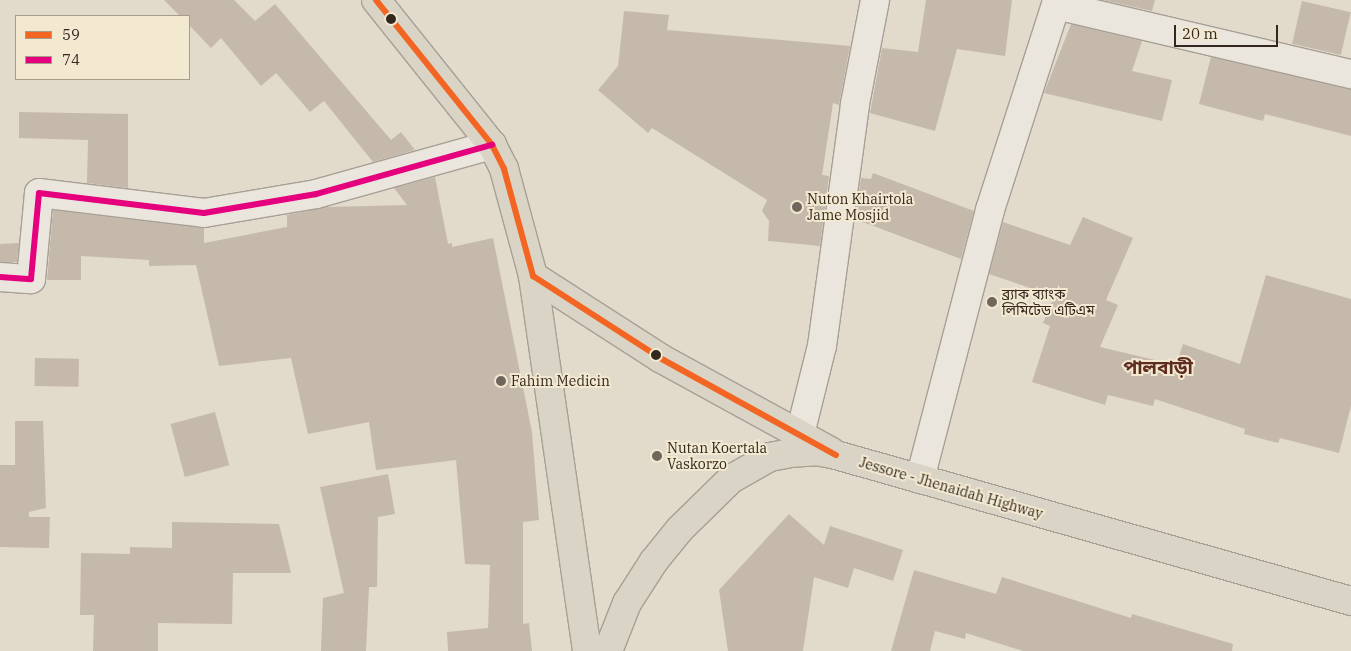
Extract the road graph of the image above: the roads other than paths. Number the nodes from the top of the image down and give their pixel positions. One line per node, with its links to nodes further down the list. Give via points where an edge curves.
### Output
1 (376, 0): 4 (highway)
2 (875, 0): 7 (street, via 855,104 822,346)
3 (1351, 74): 9 (street, via 1056,5 990,210)
4 (492, 145): 5 (highway, via 504,169); 6 (street, via 316,194 204,213 39,193 31,279)
5 (533, 276): 7 (highway, via 660,358); 11 (highway)
6 (0, 277)
7 (800, 434): 8 (highway)
8 (836, 455): 9 (highway, Jessore - Jhenaidah Highway); 12 (highway, Jessore - Jhenaidah Highway, via 816,451 770,457 731,479 680,529 654,561 627,603)
9 (920, 479): 10 (highway, Jessore - Jhenaidah Highway)
10 (1351, 601)
11 (588, 651)
12 (608, 651)

